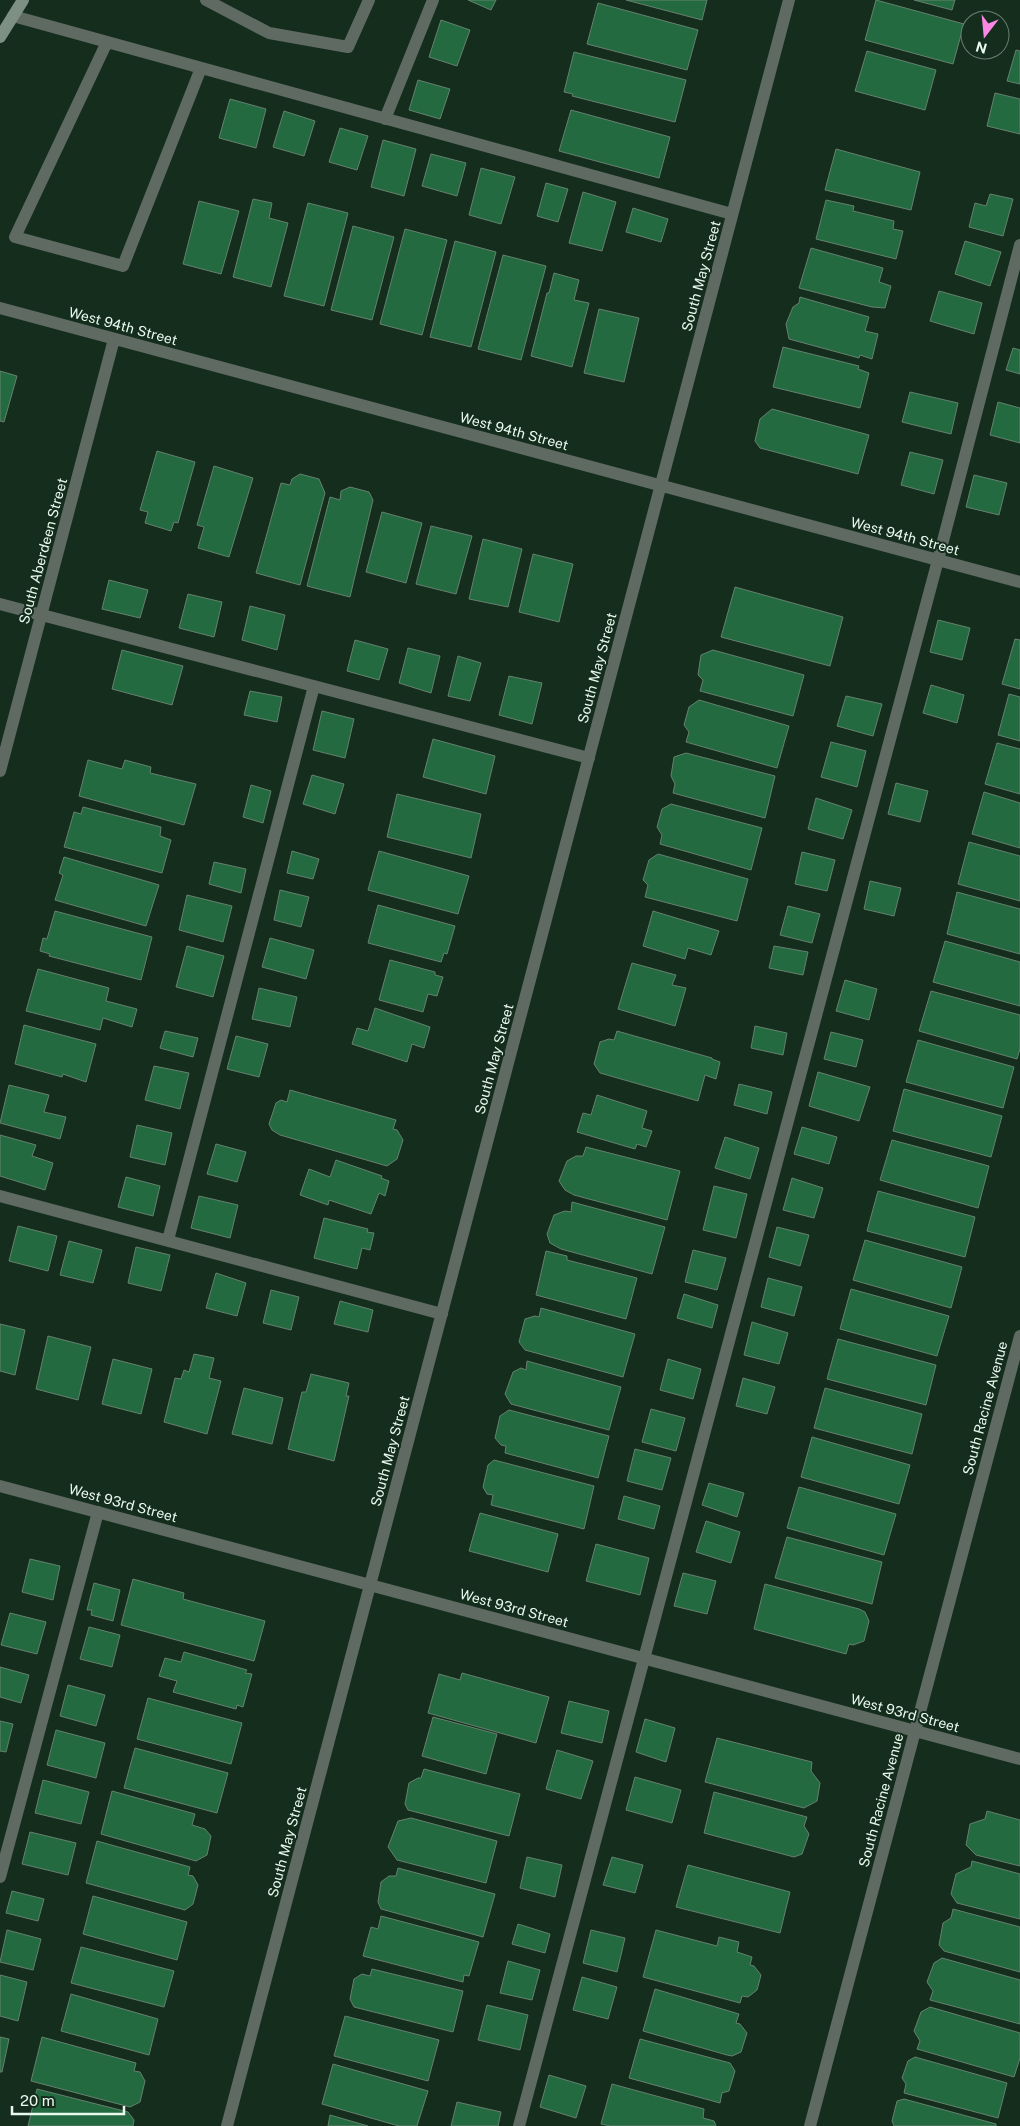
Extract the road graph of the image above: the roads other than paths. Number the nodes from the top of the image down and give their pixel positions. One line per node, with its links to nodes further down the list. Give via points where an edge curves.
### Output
1 (23, 0): 6 (main road)
2 (206, 0): 3 (street, via 269,33 348,47)
3 (369, 0)
4 (434, 0): 10 (street)
5 (789, 0): 11 (street, South May Street)
6 (13, 16): 7 (main road); 8 (street)
7 (0, 38)
8 (107, 42): 9 (street); 9 (street, via 15,237 123,266)
9 (201, 68): 10 (street)
10 (385, 118): 11 (street)
11 (732, 214): 15 (street, South May Street)
12 (1020, 245): 16 (street)
13 (0, 308): 14 (street, West 94th Street)
14 (114, 339): 15 (street, West 94th Street); 19 (street, South Aberdeen Street)
15 (661, 486): 16 (street, West 94th Street); 21 (street, South May Street)
16 (938, 560): 17 (street, West 94th Street); 30 (street)
17 (1020, 582)
18 (0, 604): 19 (street)
19 (41, 615): 20 (street); 22 (street, South Aberdeen Street)
20 (314, 686): 21 (street); 24 (street)
21 (589, 758): 25 (street, South May Street)
22 (0, 771)
23 (0, 1196): 24 (street)
24 (168, 1240): 25 (street)
25 (442, 1314): 29 (street, South May Street)
26 (1020, 1336): 31 (street, South Racine Avenue)
27 (0, 1486): 28 (street, West 93rd Street)
28 (98, 1512): 29 (street, West 93rd Street); 33 (street)
29 (370, 1585): 30 (street, West 93rd Street); 34 (street, South May Street)
30 (644, 1658): 31 (street, West 93rd Street); 35 (street)
31 (915, 1731): 32 (street, West 93rd Street); 36 (street, South Racine Avenue)
32 (1020, 1759)
33 (0, 1877)
34 (227, 2126)
35 (519, 2126)
36 (810, 2126)

